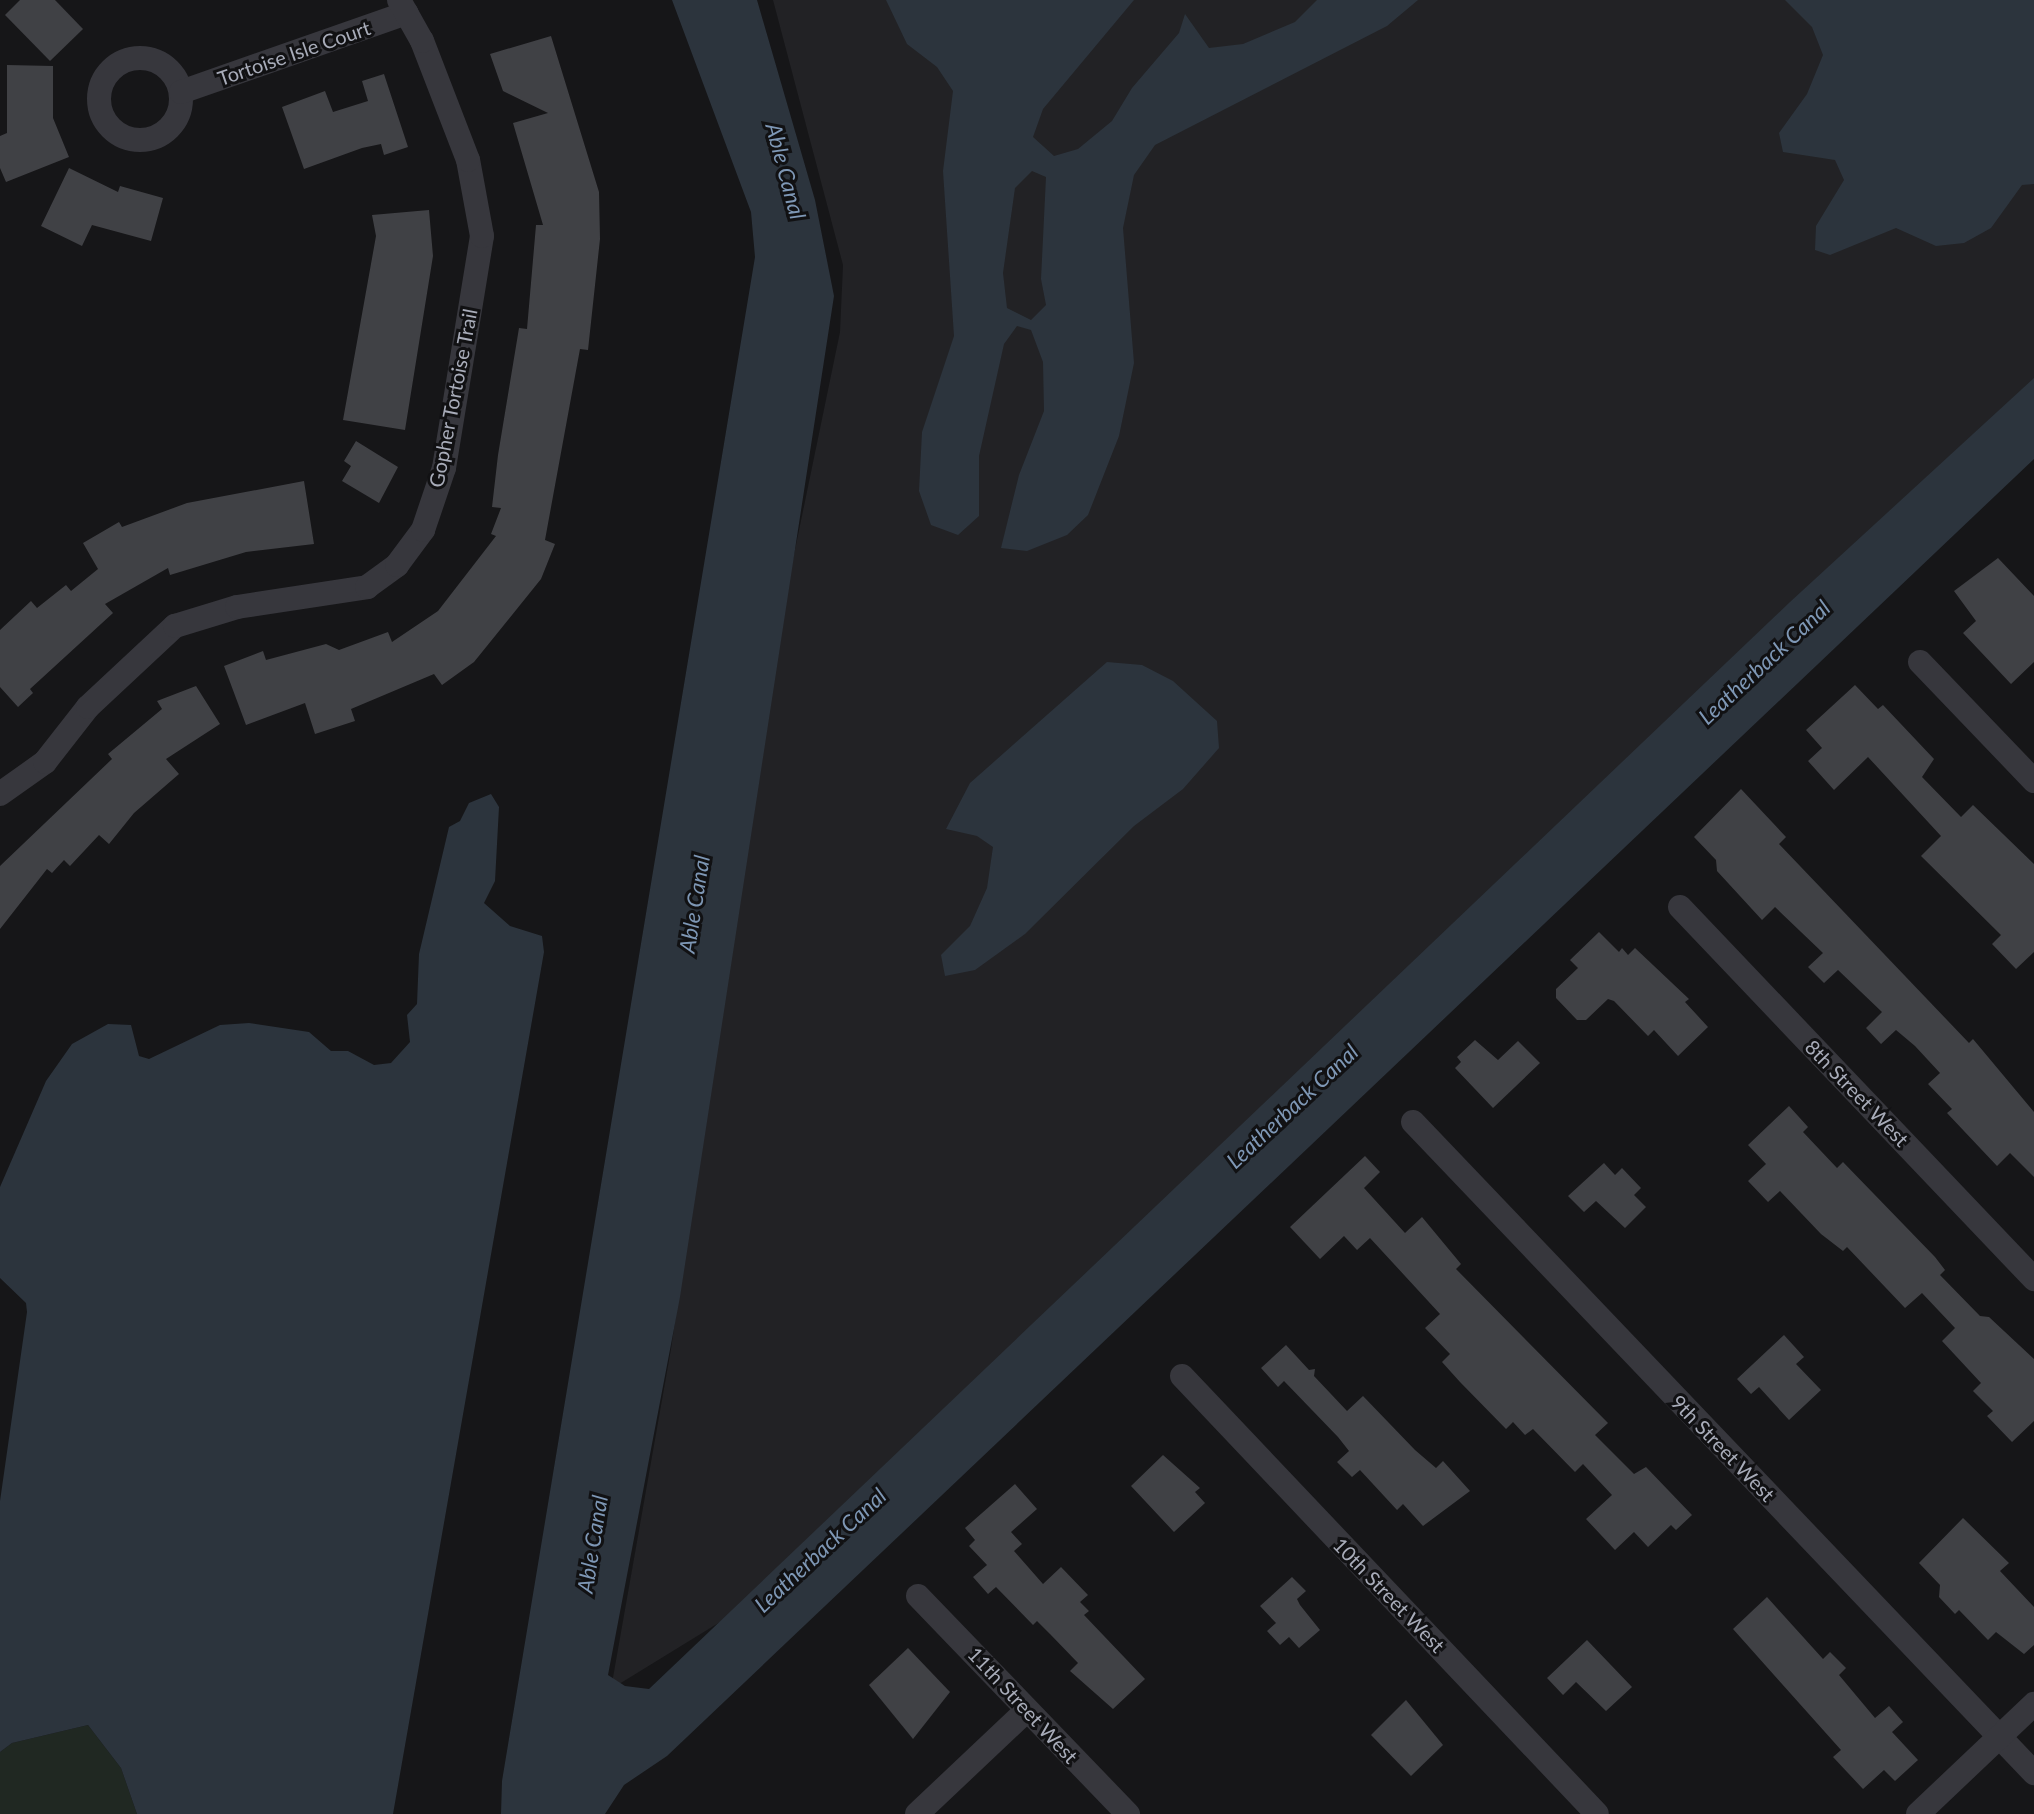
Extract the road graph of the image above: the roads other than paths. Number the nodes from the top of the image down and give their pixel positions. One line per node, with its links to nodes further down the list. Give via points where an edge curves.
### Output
1 (403, 7): 2 (street, Tortoise Isle Court); 5 (street, Gopher Tortoise Trail, via 468,160 482,236 444,468 423,530 397,565 367,587 237,607 175,626 88,707 45,762)
2 (181, 92)
3 (1920, 662): 4 (street)
4 (2034, 781)
5 (0, 794)
6 (1680, 907): 8 (street, 8th Street West)
7 (1413, 1122): 13 (street, 9th Street West)
8 (2034, 1279)
9 (1182, 1376): 17 (street, 10th Street West)
10 (918, 1596): 12 (street, 11th Street West)
11 (2034, 1704): 13 (street)
12 (1026, 1711): 15 (street); 16 (street, 11th Street West)
13 (2000, 1737): 14 (street, 9th Street West); 18 (street)
14 (2034, 1773)
15 (917, 1814)
16 (1128, 1814)
17 (1597, 1814)
18 (1918, 1814)

